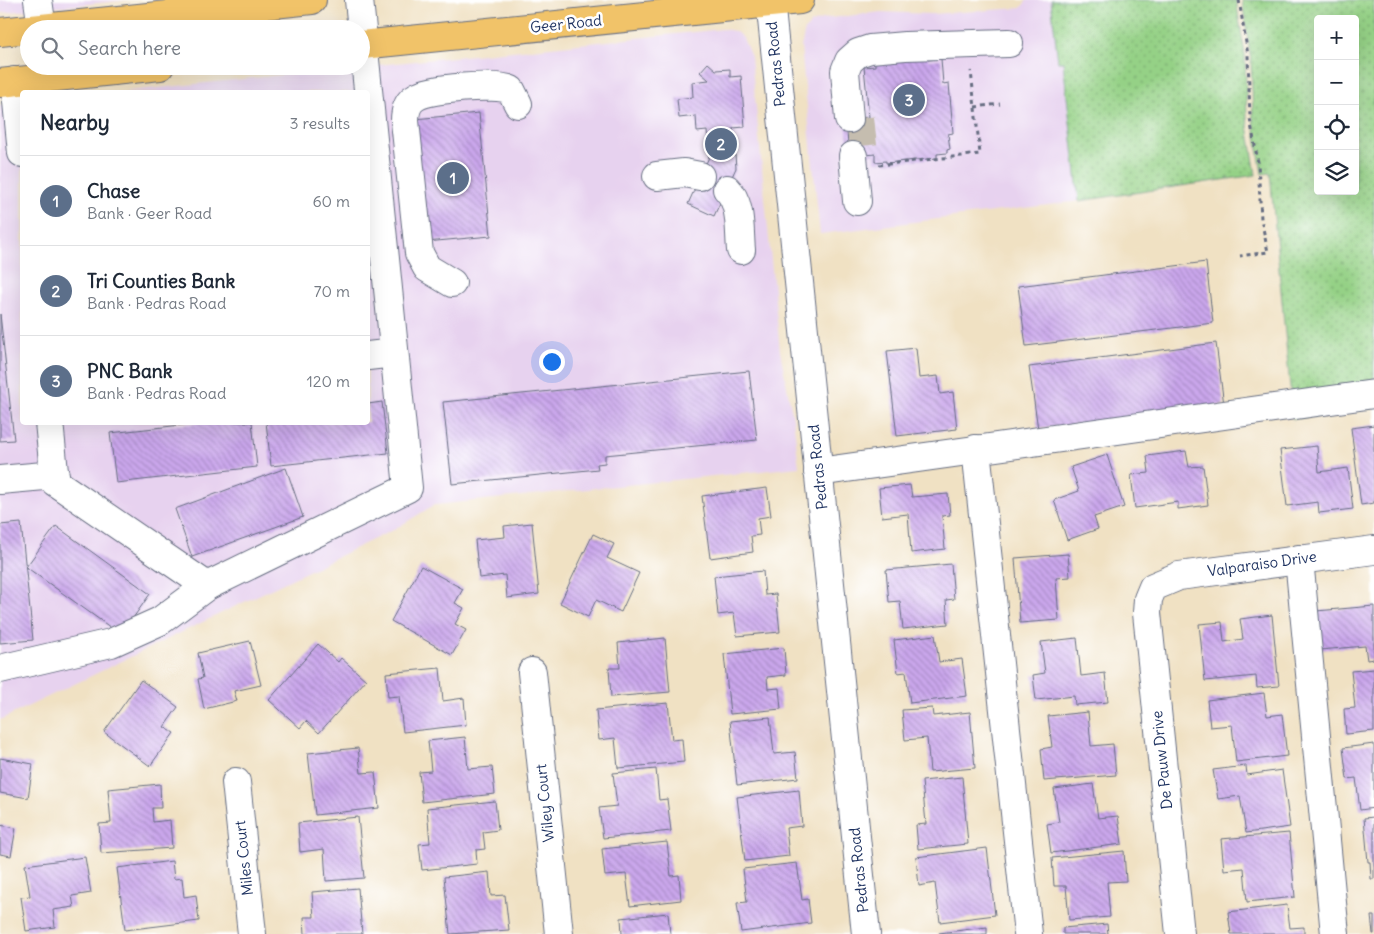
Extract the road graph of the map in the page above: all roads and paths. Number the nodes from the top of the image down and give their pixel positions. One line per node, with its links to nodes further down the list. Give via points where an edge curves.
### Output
1 (38, 0): 7 (street)
2 (312, 0): 8 (main road)
3 (359, 0): 9 (street)
4 (800, 0): 6 (main road, Geer Road)
5 (1239, 0): 31 (path, via 1248,55 1250,119 1258,162 1261,219 1268,252)
6 (770, 2): 13 (main road, Geer Road); 39 (street, Pedras Road)
7 (35, 20)
8 (113, 20)
9 (360, 20)
10 (20, 30): 11 (main road)
11 (0, 32)
12 (1009, 43): 22 (street, via 870,49 853,57 845,70)
13 (370, 44)
14 (971, 69): 21 (path)
15 (74, 75): 17 (main road)
16 (364, 75): 18 (street)
17 (8, 82): 23 (street)
18 (365, 90)
19 (518, 104): 33 (street, via 511,90 496,86 426,92 412,100 406,109 419,253 427,268)
20 (1000, 104): 21 (path)
21 (975, 106): 24 (path, via 980,154)
22 (855, 118)
23 (20, 143)
24 (864, 159): 29 (street)
25 (370, 169): 32 (street)
26 (656, 176): 27 (street, via 684,173)
27 (700, 176)
28 (726, 189): 30 (street, via 735,199)
29 (863, 201)
30 (741, 250)
31 (1240, 256)
32 (377, 277): 34 (street)
33 (452, 283)
34 (394, 353): 35 (street); 44 (street, via 408,488)
35 (370, 356)
36 (1374, 394): 38 (street)
37 (49, 425): 40 (street)
38 (976, 449): 39 (street); 52 (street)
39 (818, 472): 51 (street, Pedras Road)
40 (54, 475): 41 (street); 44 (street, via 55,482)
41 (0, 480)
42 (1374, 550): 43 (street, Valparaiso Drive)
43 (1299, 559): 45 (street, Valparaiso Drive, via 1179,576); 54 (street)
44 (206, 586): 46 (street, via 160,621 111,644)
45 (1153, 587): 53 (street, De Pauw Drive, via 1147,613)
46 (0, 668)
47 (532, 672): 50 (street, Wiley Court)
48 (236, 782): 49 (street, Miles Court)
49 (252, 934)
50 (559, 934)
51 (866, 934)
52 (1028, 934)
53 (1180, 934)
54 (1335, 934)

